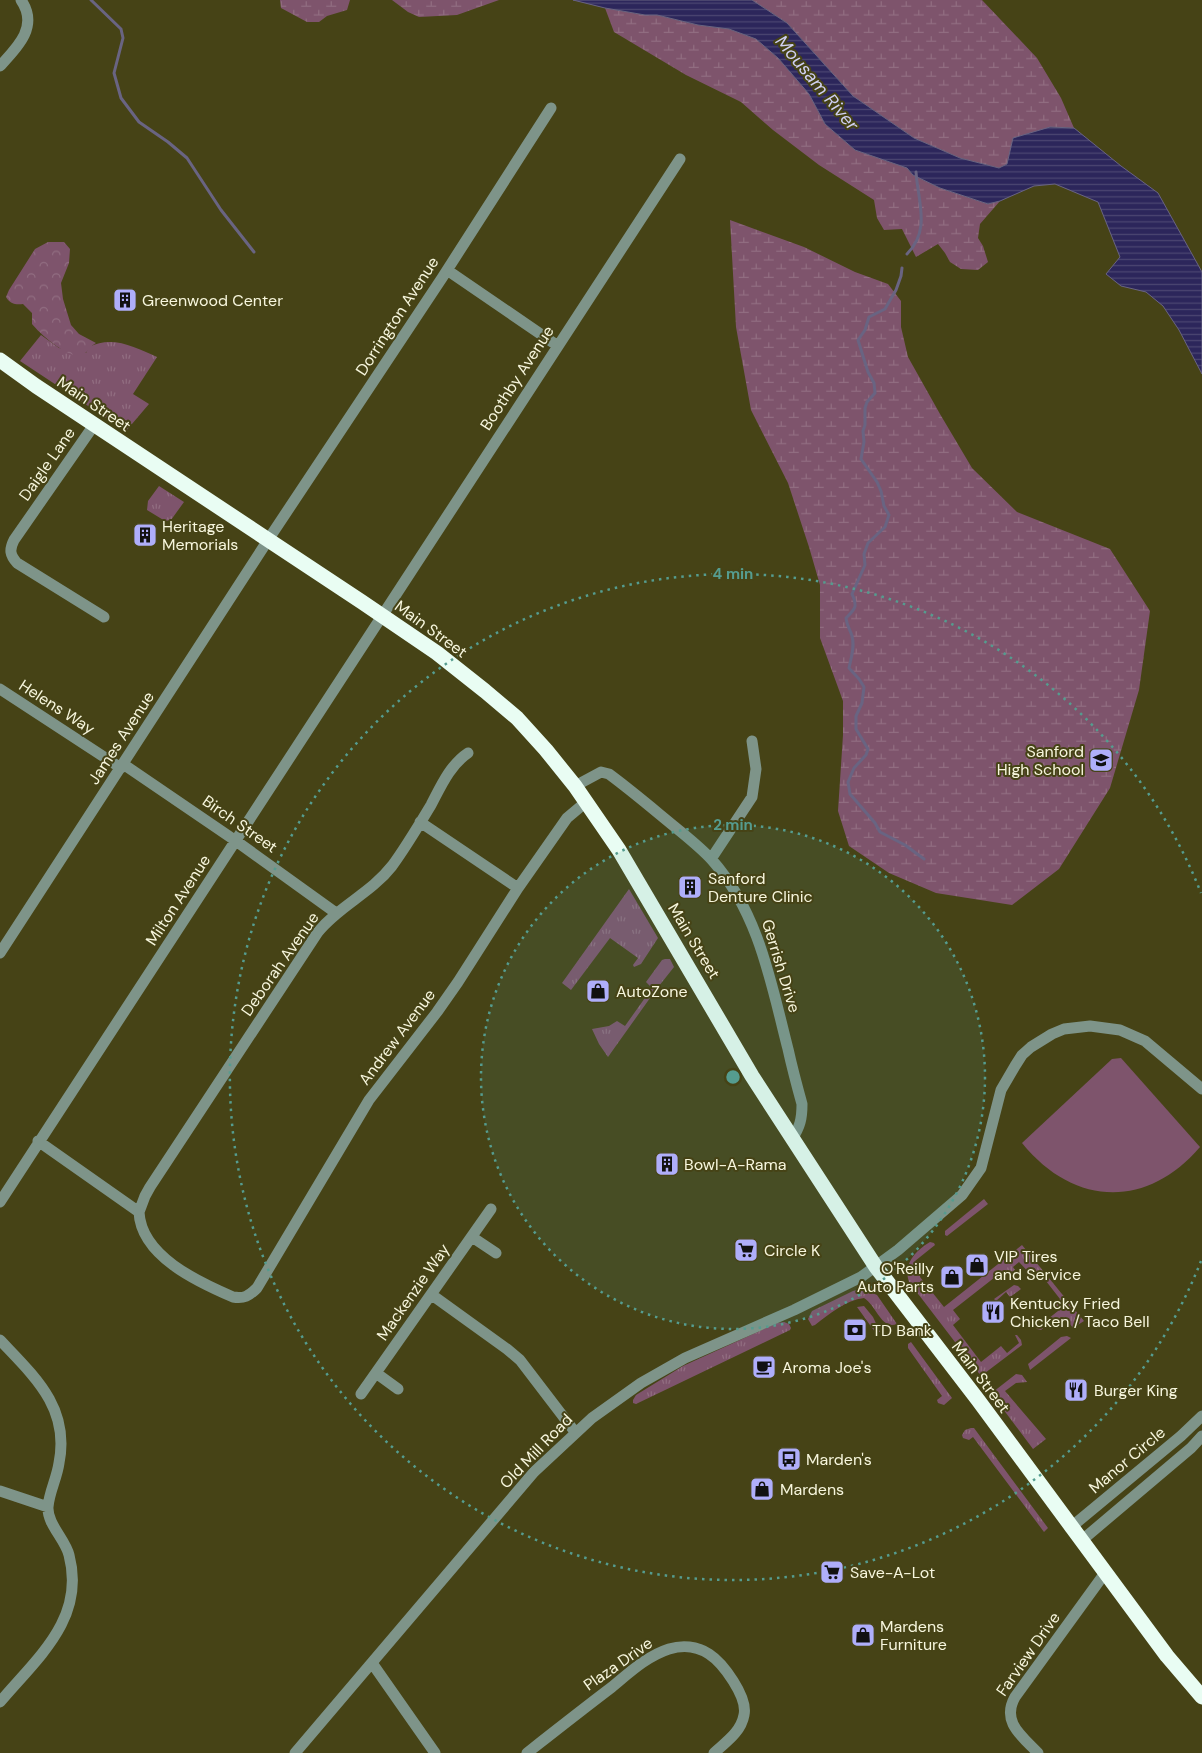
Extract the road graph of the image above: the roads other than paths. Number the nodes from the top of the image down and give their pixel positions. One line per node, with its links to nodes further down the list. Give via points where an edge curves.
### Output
1 (21, 0): 2 (street, via 29,13 28,24 21,42)
2 (0, 66)
3 (551, 108): 5 (street, Dorrington Avenue)
4 (680, 159): 6 (street, Boothby Avenue)
5 (447, 270): 6 (street); 9 (street, Dorrington Avenue)
6 (558, 346): 10 (street, Boothby Avenue)
7 (0, 360): 8 (highway, Main Street)
8 (94, 425): 9 (highway, Main Street); 11 (street, Daigle Lane, via 10,549 18,563)
9 (268, 540): 10 (highway, Main Street); 15 (street, James Avenue)
10 (382, 615): 16 (highway, Main Street, via 517,718); 19 (street, Milton Avenue)
11 (104, 617)
12 (0, 689): 15 (street, Helens Way)
13 (752, 741): 20 (street, via 756,769 752,797)
14 (468, 753): 18 (street, Deborah Avenue, via 454,764)
15 (122, 766): 19 (street, Birch Street); 23 (street, James Avenue)
16 (575, 786): 17 (highway, Main Street); 20 (street, Gerrish Drive, via 601,772 609,774)
17 (586, 802): 21 (street, Andrew Avenue, via 567,818); 25 (highway, Main Street, via 619,850)
18 (420, 822): 21 (street); 22 (street, Deborah Avenue, via 386,874)
19 (236, 841): 22 (street, Birch Street); 26 (street, Milton Avenue)
20 (711, 859): 25 (street, Gerrish Drive, via 749,918 763,952 802,1104 800,1129)
21 (518, 888): 29 (street, Andrew Avenue, via 437,1012 369,1100 249,1296 233,1297 172,1265 147,1238)
22 (336, 914): 29 (street, Deborah Avenue, via 318,932 176,1147 145,1196)
23 (0, 953)
24 (1202, 1089): 32 (street, Old Mill Road, via 1145,1041 1120,1030 1090,1026 1052,1034 1022,1055 1008,1077 997,1103 981,1168 973,1181 947,1210)
25 (792, 1139): 32 (highway, Main Street)
26 (38, 1141): 27 (street, Milton Avenue); 29 (street)
27 (0, 1202)
28 (491, 1209): 30 (street, Mackenzie Way)
29 (140, 1212)
30 (472, 1237): 31 (street); 33 (street, Mackenzie Way)
31 (496, 1253)
32 (876, 1267): 39 (street, Old Mill Road, via 861,1278 670,1366 612,1403); 43 (highway, Main Street)
33 (432, 1295): 35 (street, Mackenzie Way); 39 (street, via 520,1360)
34 (0, 1340): 42 (street, via 40,1384 59,1422 62,1434 59,1464)
35 (376, 1373): 36 (street); 37 (street, Mackenzie Way)
36 (398, 1389)
37 (361, 1394)
38 (1202, 1416): 43 (street, Manor Circle)
39 (575, 1432): 46 (street, Old Mill Road, via 529,1478)
40 (1202, 1436): 44 (street, Manor Circle)
41 (0, 1491): 42 (street)
42 (48, 1507): 48 (street, via 49,1516 72,1564 70,1602 58,1634)
43 (1070, 1528): 44 (highway, Main Street)
44 (1081, 1541): 45 (highway, Main Street)
45 (1105, 1573): 47 (highway, Main Street, via 1167,1656); 53 (street, Farview Drive, via 1010,1708 1013,1726)
46 (372, 1663): 49 (street, Old Mill Road); 50 (street)
47 (1202, 1696)
48 (0, 1702)
49 (297, 1752)
50 (435, 1753)
51 (527, 1753): 52 (street, Plaza Drive, via 642,1663 664,1651 685,1646 701,1650 717,1660 743,1702 745,1712 740,1726)
52 (714, 1753)
53 (1038, 1753)

